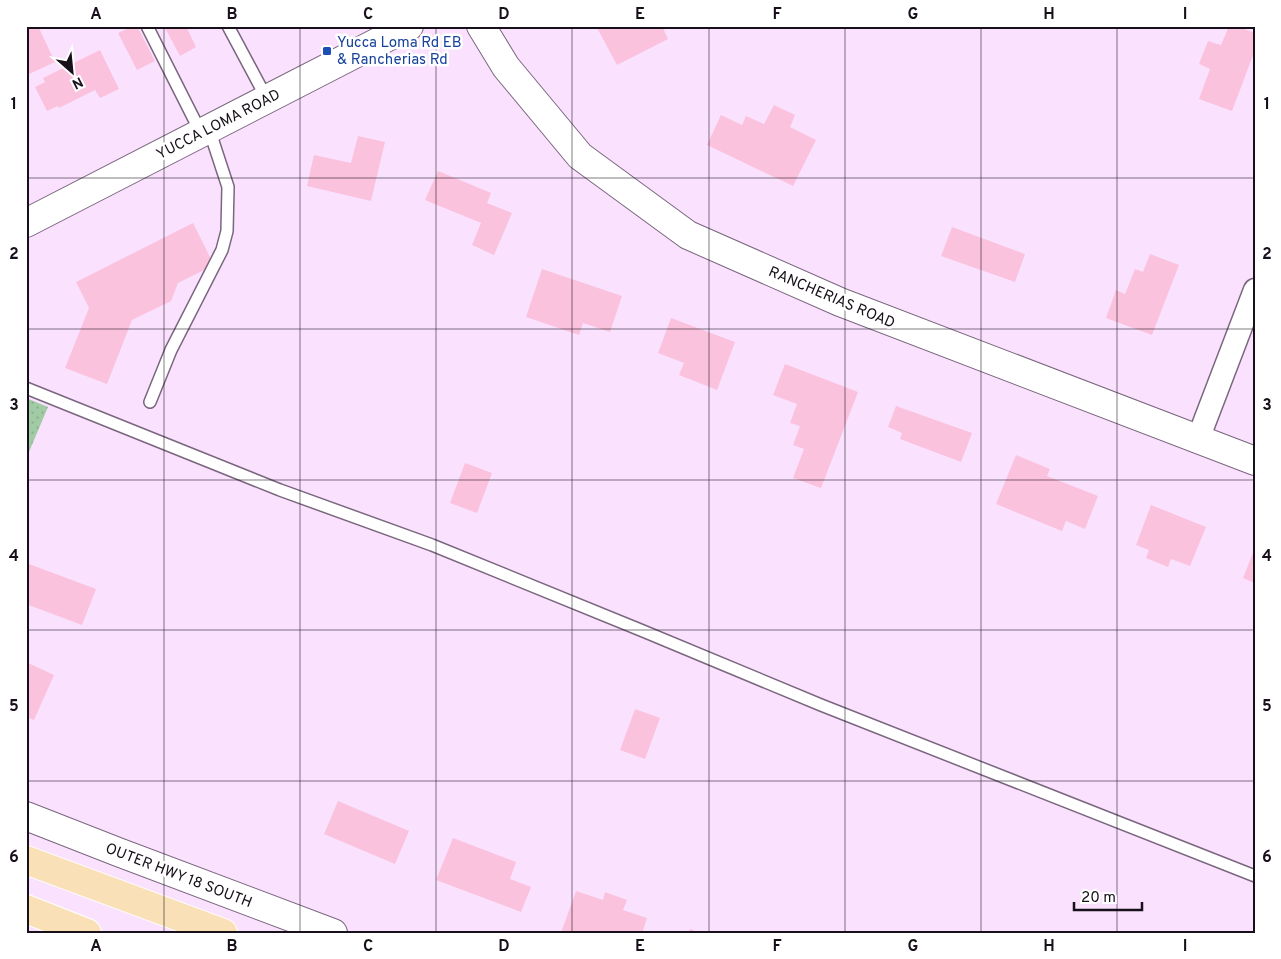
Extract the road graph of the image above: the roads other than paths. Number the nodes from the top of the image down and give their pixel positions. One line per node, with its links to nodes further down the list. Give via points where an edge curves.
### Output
1 (147, 26): 6 (lane)
2 (228, 26): 5 (lane)
3 (410, 26): 5 (street, YUCCA LOMA ROAD)
4 (481, 26): 11 (street, RANCHERIAS ROAD, via 506,67 580,156 688,235 840,302)
5 (267, 99): 6 (street, YUCCA LOMA ROAD)
6 (205, 131): 7 (street, YUCCA LOMA ROAD); 10 (lane, via 228,187 227,231 222,250 171,350)
7 (26, 223)
8 (1255, 290): 11 (street)
9 (26, 388): 15 (lane, via 280,490 432,545 821,706)
10 (150, 402)
11 (1198, 439): 12 (street, RANCHERIAS ROAD)
12 (1255, 461)
13 (26, 816): 19 (street, OUTER HWY 18 SOUTH)
14 (26, 860): 18 (main road)
15 (1255, 876)
16 (26, 909): 17 (main road)
17 (87, 933)
18 (223, 933)
19 (332, 933)

